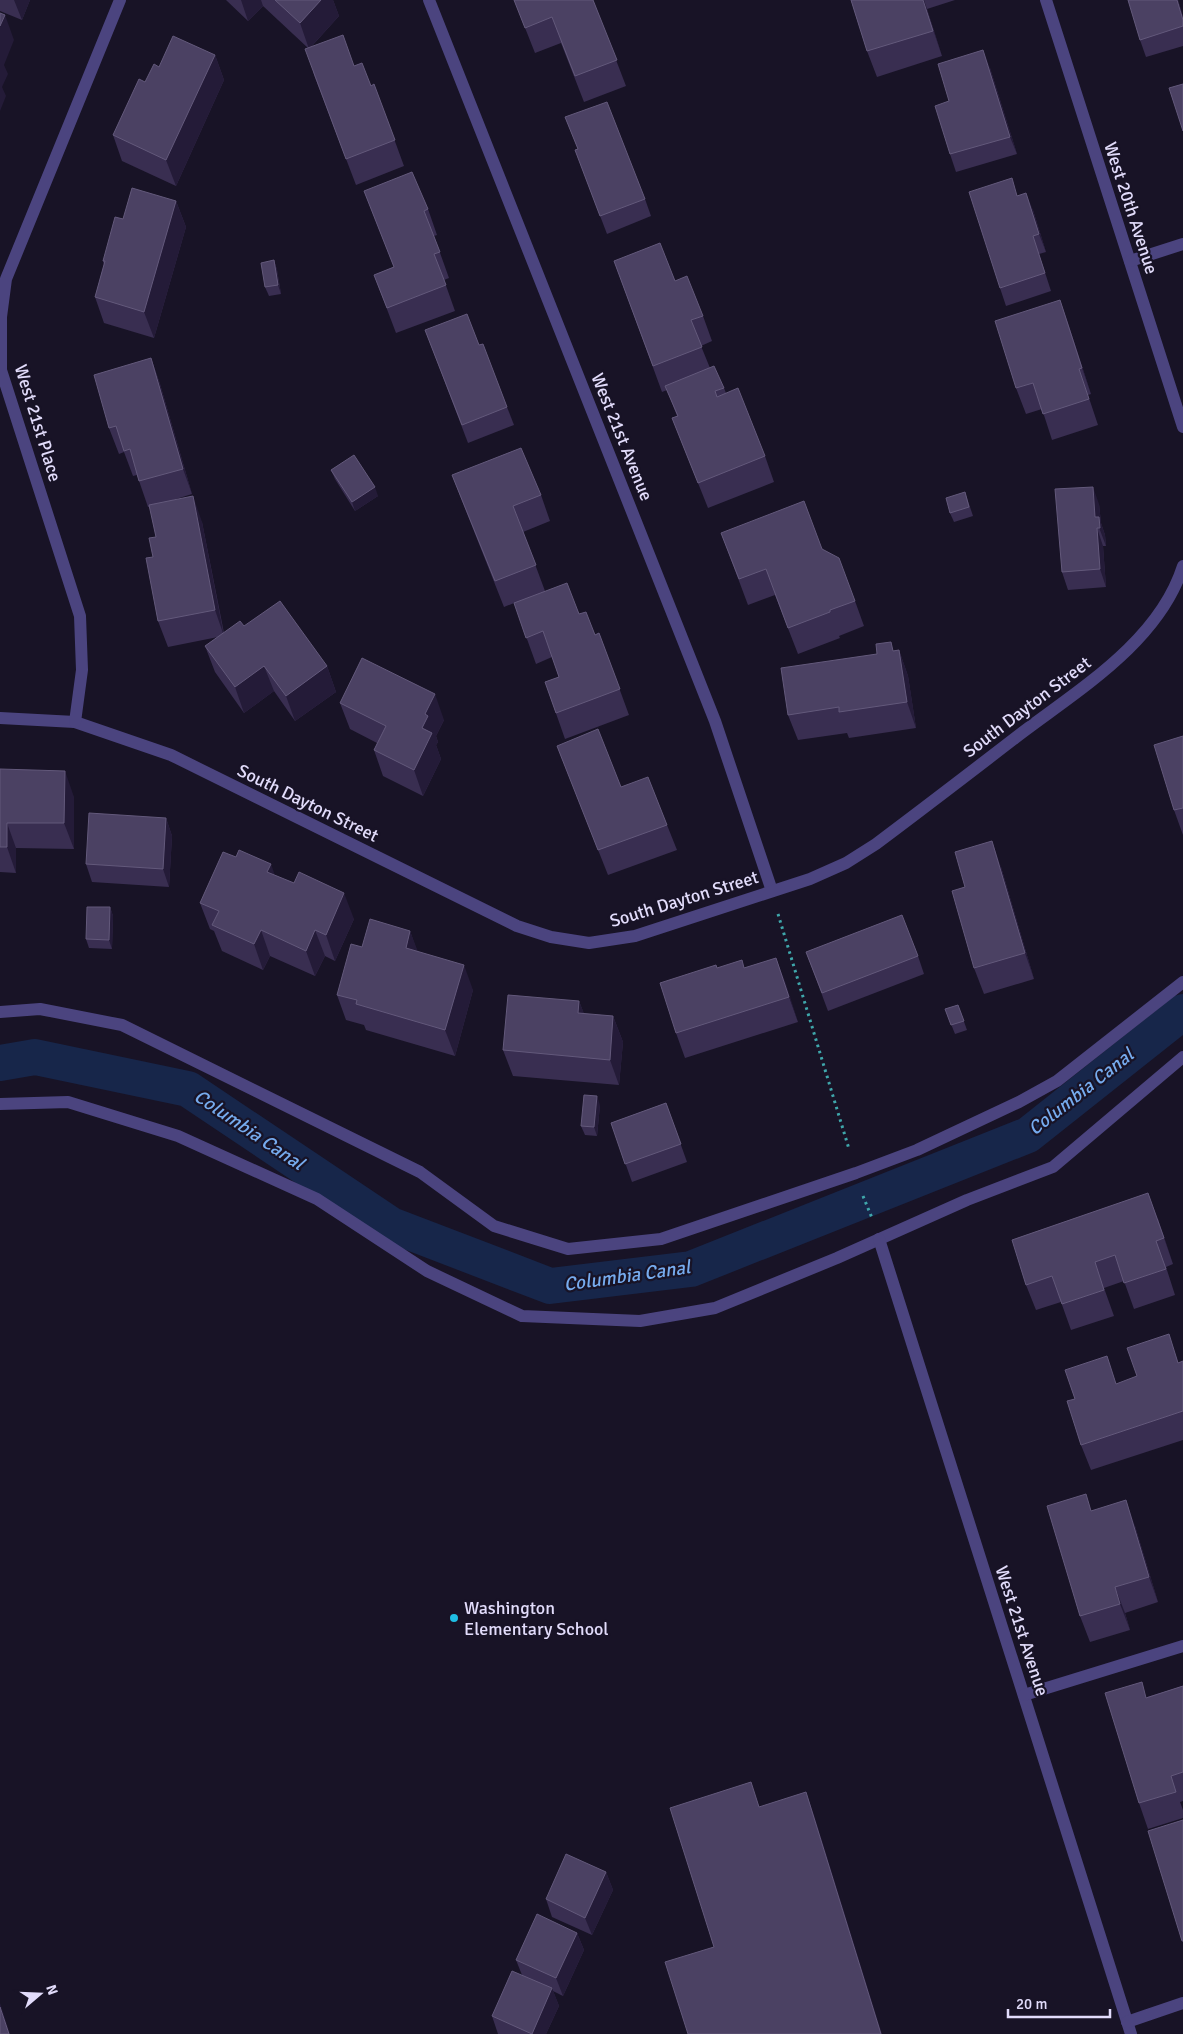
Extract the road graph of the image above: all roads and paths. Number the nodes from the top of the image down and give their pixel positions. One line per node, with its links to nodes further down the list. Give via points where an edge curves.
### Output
1 (120, 0): 9 (street, West 21st Place, via 6,279 1,318 1,370 80,616 82,670)
2 (429, 0): 10 (street, West 21st Avenue, via 715,720)
3 (1046, 0): 5 (street, West 20th Avenue)
4 (1183, 244): 5 (street)
5 (1130, 261): 6 (street, West 20th Avenue)
6 (1183, 427)
7 (1183, 566): 10 (street, South Dayton Street, via 1156,619 1120,658 876,844 846,863)
8 (0, 718): 9 (street, South Dayton Street)
9 (75, 722): 10 (street, South Dayton Street, via 172,755 517,926 551,937 589,943 635,936)
10 (772, 891): 15 (path)
11 (1183, 982): 15 (street, via 1057,1081 917,1150)
12 (0, 1012): 15 (street, via 40,1009 122,1025 420,1172 494,1226 568,1249 660,1239)
13 (1183, 1056): 16 (street, via 1053,1167)
14 (0, 1104): 16 (street, via 68,1102 178,1136 317,1200 427,1271 522,1316 640,1321 715,1308)
15 (856, 1173): 16 (path)
16 (879, 1238): 18 (street, West 21st Avenue)
17 (1183, 1646): 18 (street)
18 (1024, 1695): 20 (street, West 21st Avenue)
19 (1183, 2003): 20 (street)
20 (1129, 2028)

